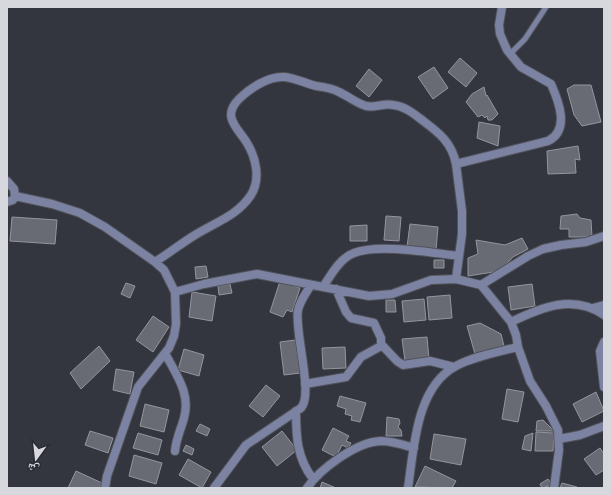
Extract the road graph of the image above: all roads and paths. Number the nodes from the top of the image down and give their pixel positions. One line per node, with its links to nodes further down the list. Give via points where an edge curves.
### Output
1 (502, 7): 3 (street, via 500,34)
2 (546, 7): 3 (lane, via 525,39)
3 (510, 54): 4 (street, via 526,71 551,84 560,115 559,132 548,141)
4 (456, 164): 9 (street, via 462,211); 10 (street, via 445,138 404,108 389,104 368,106 327,88 284,77 271,79 242,96 234,105 231,114 235,127 250,148 255,166 257,180 251,195 225,220 196,234)
5 (7, 181): 6 (street, via 14,189)
6 (15, 196): 7 (street); 10 (street, via 80,213)
7 (7, 202)
8 (604, 236): 13 (street, via 586,242 543,249)
9 (459, 256): 11 (street); 14 (street, via 385,249 366,250 353,253 344,260)
10 (155, 262): 16 (street, via 164,270)
11 (456, 279): 13 (street); 15 (street, via 431,280 392,294 376,296)
12 (311, 285): 14 (street); 16 (street, via 257,274); 26 (street, via 300,303 298,314)
13 (481, 285): 20 (street)
14 (323, 287): 15 (street)
15 (336, 289): 22 (street, via 347,314 352,318 374,324)
16 (174, 292): 24 (street, via 176,324 174,336)
17 (604, 305): 18 (street)
18 (593, 308): 19 (street); 20 (street, via 579,304 561,304 538,310)
19 (604, 316)
20 (511, 322): 23 (street)
21 (604, 342): 27 (street, via 600,351)
22 (381, 344): 25 (street, via 403,365 435,361); 26 (street, via 379,348 361,357 346,376)
23 (518, 347): 25 (street); 30 (street, via 530,381 553,418)
24 (165, 353): 32 (street, via 184,387 186,400); 34 (street, via 138,387)
25 (454, 368): 31 (street, via 439,379 426,399)
26 (305, 384): 28 (street, via 304,403)
27 (604, 388)
28 (296, 411): 33 (street, via 299,450); 35 (street, via 246,445)
29 (604, 426): 30 (street)
30 (559, 439): 38 (street)
31 (414, 448): 33 (street, via 382,441 364,445); 37 (street)
32 (175, 451)
33 (313, 479): 36 (street)
34 (105, 488)
35 (214, 488)
36 (307, 488)
37 (408, 488)
38 (554, 488)

